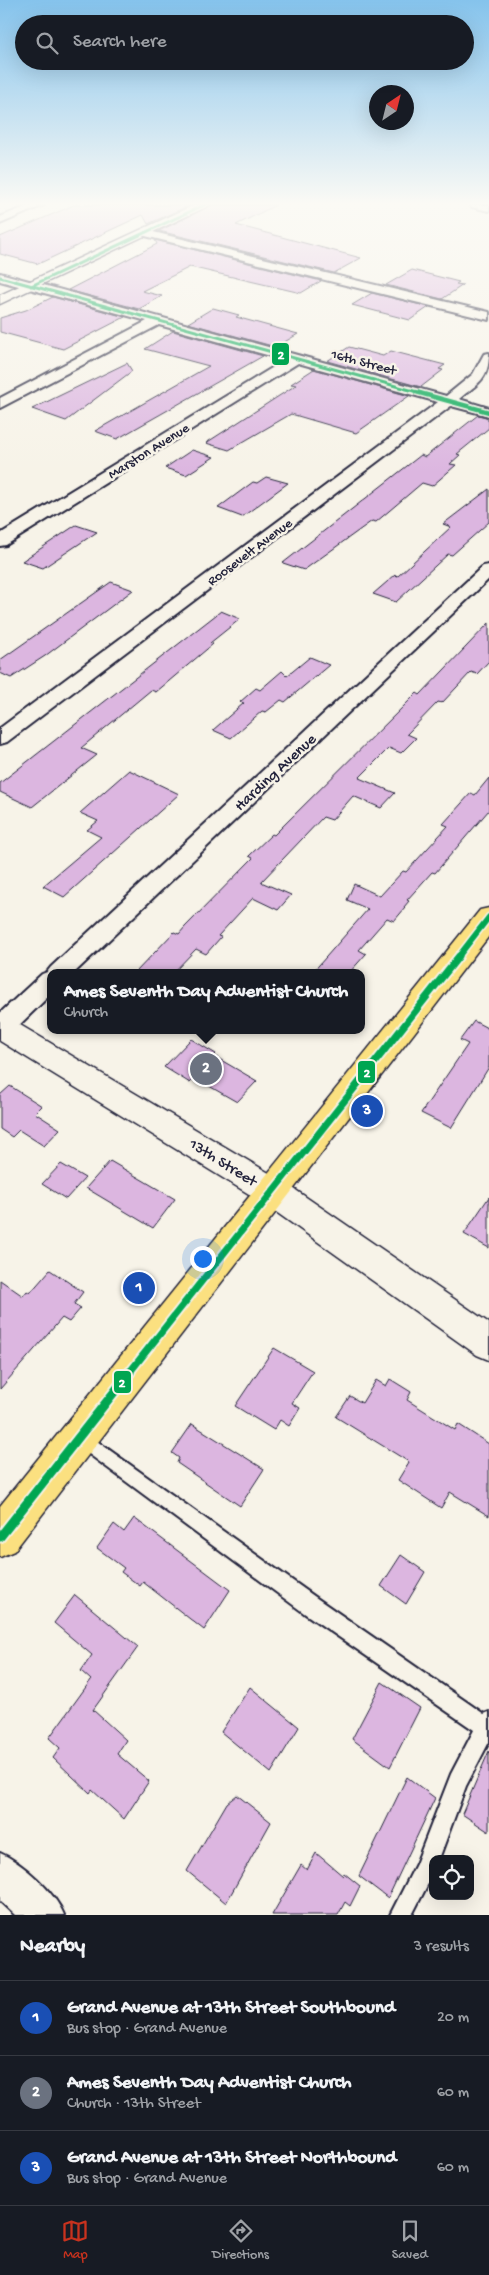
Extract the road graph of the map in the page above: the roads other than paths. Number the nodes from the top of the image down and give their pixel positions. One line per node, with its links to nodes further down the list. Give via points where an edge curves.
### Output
1 (12, 294): 4 (street)
2 (62, 294): 6 (street, 16th Street)
3 (399, 294): 5 (street)
4 (0, 300)
5 (489, 316)
6 (157, 320): 8 (street, 16th Street); 10 (street)
7 (489, 357): 9 (street, Roosevelt Avenue, via 478,376)
8 (296, 359): 9 (street, 16th Street); 12 (street, Marston Avenue)
9 (449, 401): 11 (street, 16th Street); 14 (street, Roosevelt Avenue)
10 (0, 404)
11 (489, 412)
12 (0, 541)
13 (489, 570): 16 (street, Harding Avenue)
14 (0, 738)
15 (489, 917): 19 (main road)
16 (63, 969)
17 (47, 984): 18 (street)
18 (0, 1027): 19 (street, 13th Street)
19 (273, 1192): 20 (street, 13th Street); 21 (main road)
20 (489, 1343)
21 (78, 1436): 22 (main road); 23 (lane, via 311,1606)
22 (0, 1536)
23 (488, 1724): 26 (lane, via 458,1781 424,1870)
24 (0, 1872): 25 (street)
25 (44, 1915)
26 (401, 1915)

